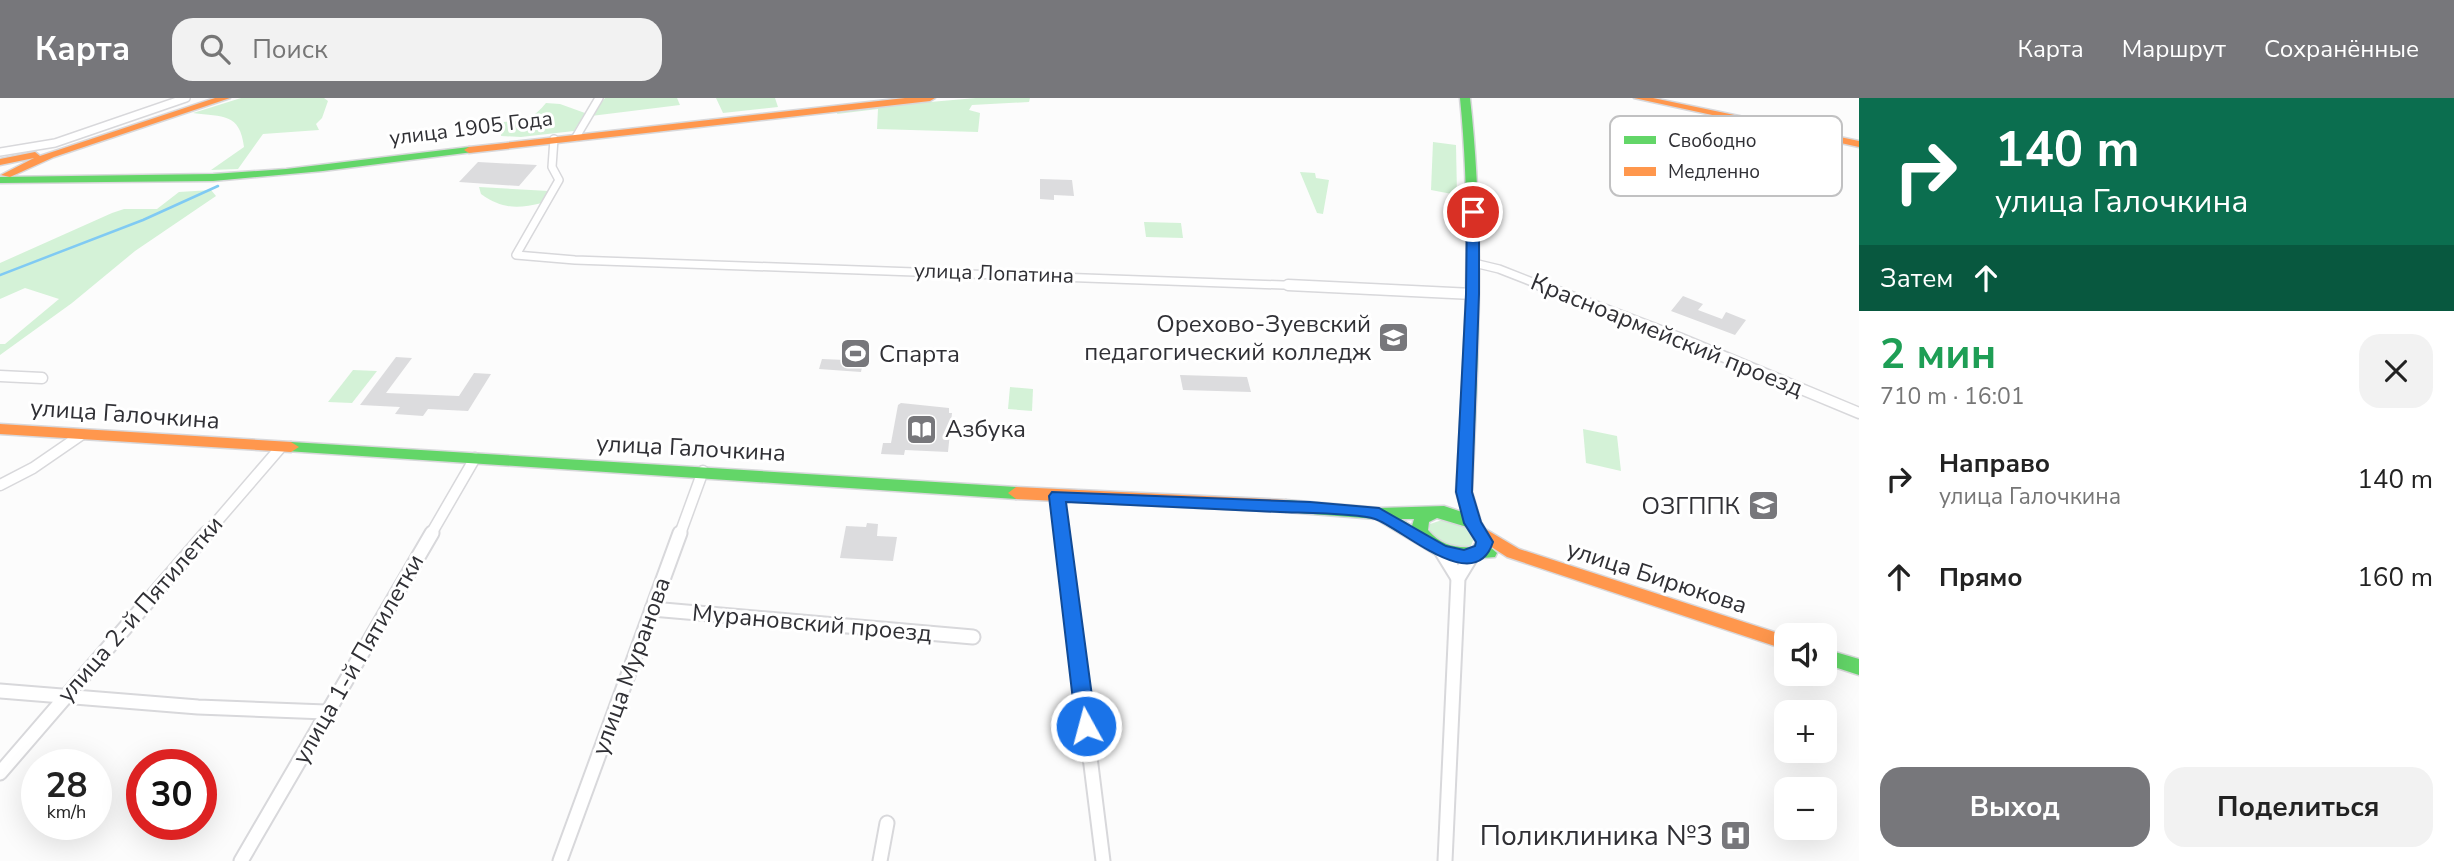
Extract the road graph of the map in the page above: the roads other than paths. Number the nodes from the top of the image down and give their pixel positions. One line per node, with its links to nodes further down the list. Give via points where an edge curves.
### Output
1 (186, 98): 11 (street)
2 (225, 98): 9 (street)
3 (599, 98): 8 (street)
4 (930, 98): 8 (street, улица 1905 Года)
5 (1465, 98): 14 (street)
6 (1639, 98): 7 (street)
7 (1725, 116)
8 (576, 137): 10 (street, улица 1905 Года)
9 (98, 138): 11 (street); 12 (street, via 43,158)
10 (554, 139): 13 (street, улица 1905 Года, via 244,175); 15 (street, улица Лопатина, via 552,167 559,180 516,256)
11 (0, 166): 12 (street, улица 1905 Года, via 17,162); 13 (street, улица 1905 Года)
12 (27, 170): 13 (street, улица 1905 Года)
13 (59, 177)
14 (1474, 263): 15 (street); 18 (street, Красноармейский проезд, via 1499,268 1679,338)
15 (1473, 294): 25 (street)
16 (0, 376): 17 (street)
17 (42, 378)
18 (1859, 413)
19 (0, 429): 20 (street, улица Галочкина)
20 (81, 435): 21 (street, улица Галочкина); 24 (street)
21 (281, 447): 22 (street, улица Галочкина); 41 (street, улица 2-й Пятилетки)
22 (475, 458): 23 (street, улица Галочкина); 42 (street, улица 1-й Пятилетки)
23 (703, 471): 26 (street, улица Галочкина); 35 (street, улица Муранова)
24 (0, 485)
25 (1464, 492): 28 (street); 29 (street)
26 (1057, 496): 27 (street, улица Галочкина); 48 (street)
27 (1379, 513): 28 (street, улица Галочкина); 30 (street)
28 (1439, 513): 29 (street); 30 (street, via 1423,516 1419,522)
29 (1477, 528): 32 (street); 33 (street, via 1485,542)
30 (1424, 540): 31 (street)
31 (1442, 552): 33 (street); 34 (street)
32 (1513, 553): 33 (street); 37 (street, улица Бирюкова)
33 (1475, 554): 34 (street)
34 (1458, 579): 49 (street)
35 (652, 609): 36 (street, Мурановский проезд); 46 (street, улица Муранова)
36 (973, 637)
37 (1774, 639)
38 (1837, 660): 39 (street)
39 (1859, 667)
40 (0, 691): 41 (street)
41 (65, 696): 42 (street); 43 (street, улица 2-й Пятилетки)
42 (326, 712): 45 (street, улица 1-й Пятилетки)
43 (0, 772)
44 (887, 823): 47 (street)
45 (242, 861)
46 (560, 861)
47 (880, 861)
48 (1103, 861)
49 (1445, 861)

